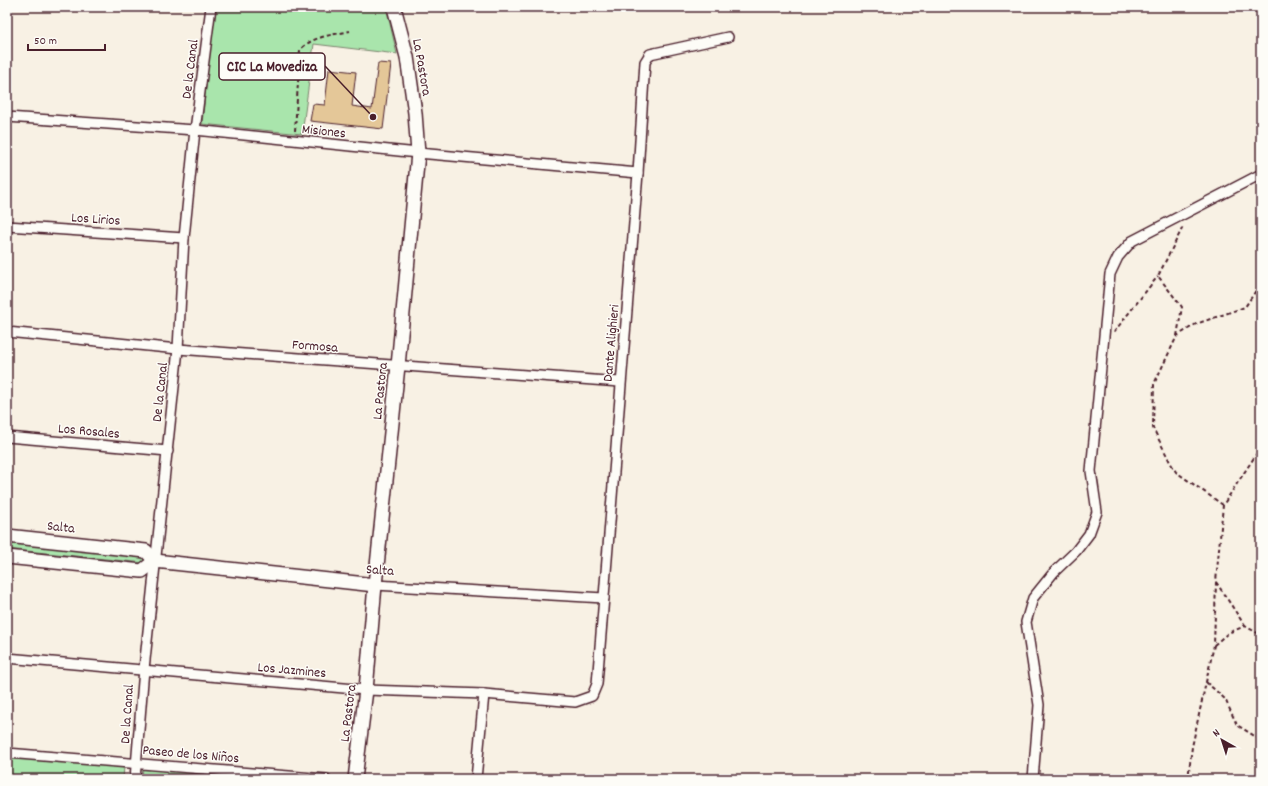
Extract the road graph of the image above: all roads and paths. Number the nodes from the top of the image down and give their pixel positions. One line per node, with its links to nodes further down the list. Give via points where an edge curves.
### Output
1 (211, 7): 6 (street, De la Canal)
2 (394, 7): 8 (street, La Pastora, via 407,57)
3 (350, 31): 7 (path, via 312,40 300,50)
4 (728, 37): 9 (street, Dante Alighieri, via 650,54 644,62)
5 (7, 117): 6 (street, Misiones)
6 (195, 130): 7 (street, Misiones); 13 (street, De la Canal)
7 (294, 141): 8 (street, Misiones)
8 (418, 153): 9 (street, Misiones); 20 (street, La Pastora)
9 (638, 173): 21 (street, Dante Alighieri)
10 (1261, 174): 11 (street)
11 (1191, 210): 14 (path); 18 (street, via 1132,240 1118,257 1110,274)
12 (7, 226): 13 (street, Los Lirios)
13 (184, 238): 19 (street, De la Canal)
14 (1158, 276): 17 (path, via 1182,307); 18 (path)
15 (1261, 283): 17 (path, via 1245,307 1196,324)
16 (7, 332): 19 (street, Formosa)
17 (1177, 336): 25 (path, via 1154,384 1153,428 1176,472)
18 (1103, 345): 48 (street, via 1091,471 1097,512 1089,534 1032,598 1026,622 1039,705)
19 (178, 349): 20 (street, Formosa); 24 (street, De la Canal)
20 (398, 366): 21 (street, Formosa); 30 (street, La Pastora)
21 (620, 382): 31 (street, Dante Alighieri)
22 (7, 437): 24 (street, Los Rosales)
23 (1261, 446): 25 (path)
24 (168, 451): 28 (street, De la Canal)
25 (1223, 505): 29 (path)
26 (7, 536): 28 (street, Salta, via 146,551)
27 (7, 557): 28 (street, via 142,571)
28 (155, 561): 30 (street, Salta); 36 (street, De la Canal)
29 (1216, 582): 32 (path); 34 (path)
30 (375, 585): 31 (street, Salta); 38 (street, La Pastora)
31 (604, 598): 40 (street, Dante Alighieri, via 597,684 592,696)
32 (1245, 626): 33 (path); 34 (path, via 1228,633)
33 (1261, 635)
34 (1214, 645): 37 (path)
35 (7, 658): 36 (street, Los Jazmines)
36 (144, 669): 38 (street, Los Jazmines); 43 (street, De la Canal)
37 (1206, 682): 41 (path, via 1225,699 1237,726); 49 (path)
38 (366, 690): 39 (street, Los Jazmines); 46 (street, La Pastora)
39 (484, 694): 40 (street, Los Jazmines); 47 (street)
40 (575, 702)
41 (1261, 740)
42 (7, 752): 43 (street, Paseo de los Niños)
43 (137, 763): 44 (street, De la Canal); 45 (street, Paseo de los Niños)
44 (135, 779)
45 (326, 779)
46 (355, 779)
47 (476, 779)
48 (1033, 779)
49 (1188, 779)

